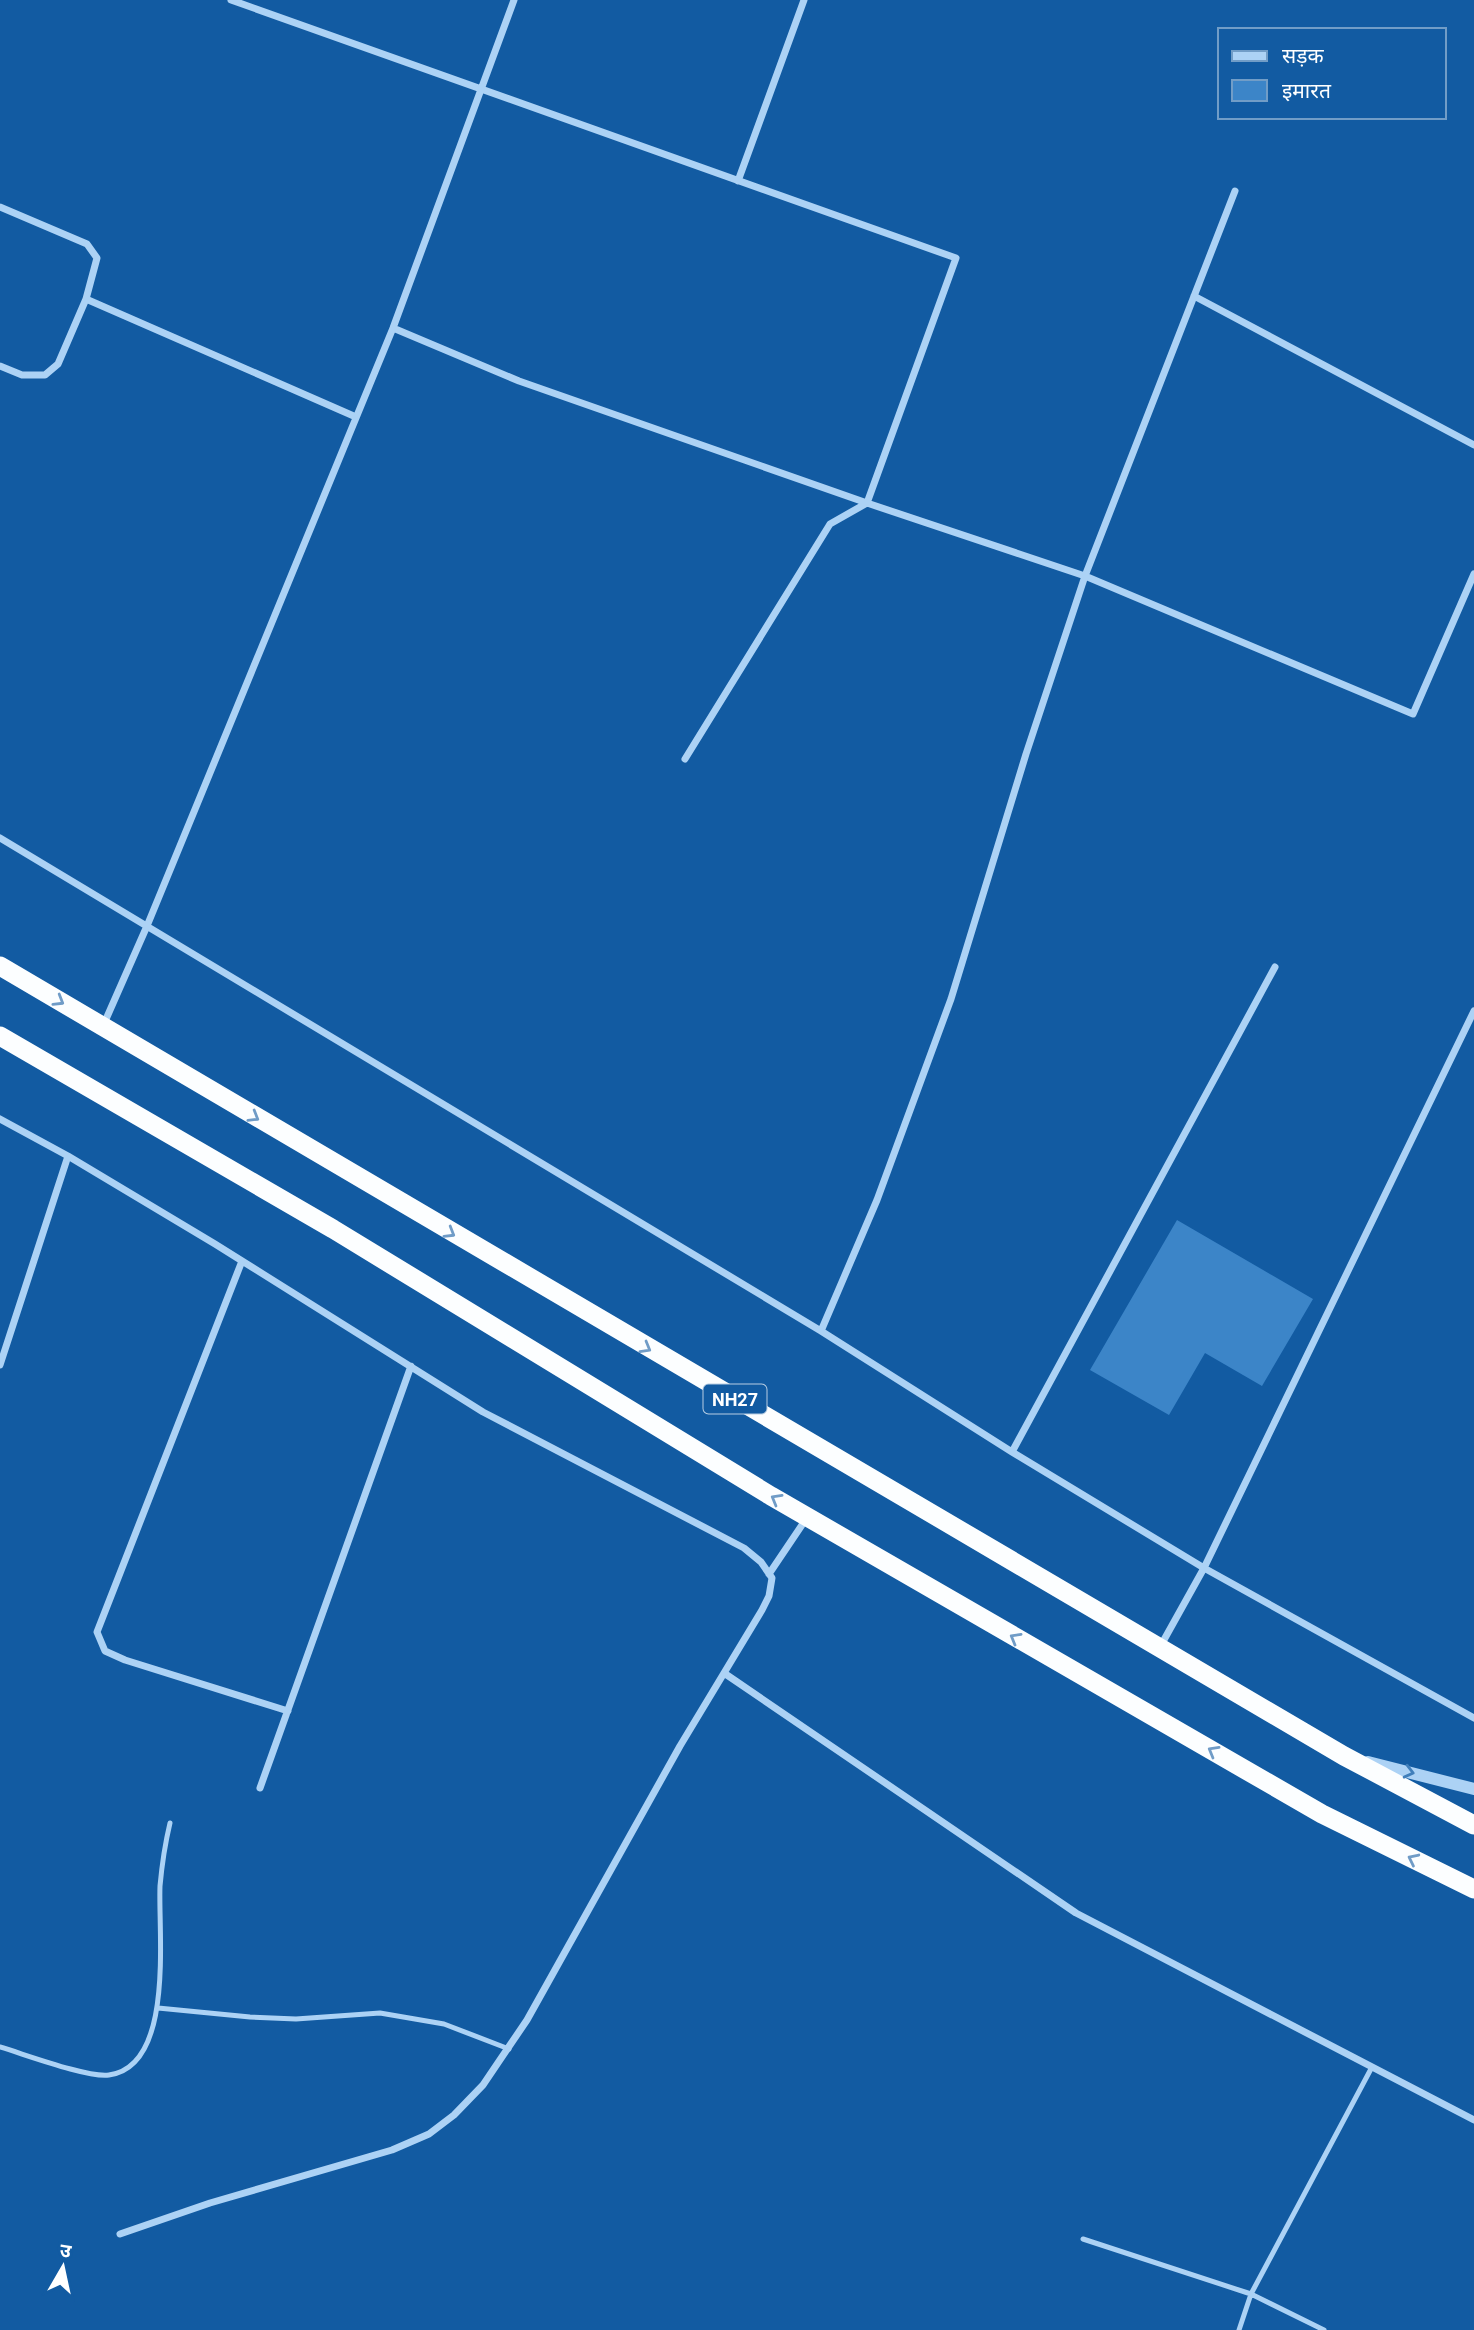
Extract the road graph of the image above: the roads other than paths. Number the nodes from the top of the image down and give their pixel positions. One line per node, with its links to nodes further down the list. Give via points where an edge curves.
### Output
1 (231, 0): 4 (street)
2 (514, 0): 4 (street)
3 (804, 0): 5 (street)
4 (481, 89): 5 (street); 10 (street)
5 (738, 181): 14 (street, via 956,258)
6 (1236, 191): 8 (street)
7 (0, 207): 9 (street, via 88,244 97,258)
8 (1194, 296): 13 (street); 16 (street)
9 (86, 299): 11 (street, via 58,364 45,375 22,374); 12 (street)
10 (393, 328): 12 (street); 14 (street, via 519,381)
11 (0, 366)
12 (356, 417): 19 (street)
13 (1474, 445)
14 (867, 503): 16 (street); 17 (street, via 830,524)
15 (1474, 574): 16 (street, via 1413,714)
16 (1085, 576): 28 (street, via 951,999 877,1200)
17 (685, 759)
18 (0, 838): 19 (street)
19 (147, 926): 23 (street); 28 (street)
20 (0, 966): 23 (highway, NH27, one-way to 23)
21 (1275, 967): 31 (street)
22 (1474, 1011): 33 (street)
23 (102, 1027): 35 (highway, NH27, one-way to 35)
24 (0, 1036): 32 (highway, one-way to 24, via 333,1229)
25 (0, 1119): 26 (street)
26 (68, 1156): 27 (street); 29 (street)
27 (242, 1261): 30 (street); 37 (street, via 97,1632 106,1651 125,1660)
28 (821, 1331): 31 (street)
29 (0, 1365)
30 (411, 1366): 34 (street, via 483,1412 744,1548); 37 (street)
31 (1012, 1452): 33 (street)
32 (807, 1517): 34 (street); 44 (highway, one-way to 32, via 1322,1814)
33 (1204, 1569): 35 (street); 38 (street)
34 (769, 1574): 36 (street, via 769,1596)
35 (1159, 1648): 39 (highway, NH27)
36 (724, 1673): 47 (street); 48 (street, via 1076,1913)
37 (288, 1711): 40 (street)
38 (1474, 1718)
39 (1344, 1756): 41 (street, one-way to 41); 43 (highway, NH27)
40 (260, 1788)
41 (1474, 1789)
42 (170, 1823): 45 (lane, via 160,1888)
43 (1474, 1825)
44 (1474, 1889)
45 (158, 2008): 46 (lane, via 151,2035 137,2059 127,2070 108,2075); 47 (lane, via 296,2019 380,2013 444,2024)
46 (0, 2047)
47 (509, 2049): 50 (street, via 483,2085 429,2134 392,2150)
48 (1372, 2067): 49 (street); 52 (lane)
49 (1474, 2120)
50 (120, 2234)
51 (1083, 2239): 52 (lane)
52 (1251, 2294): 53 (lane); 54 (lane)
53 (1239, 2330)
54 (1324, 2330)

